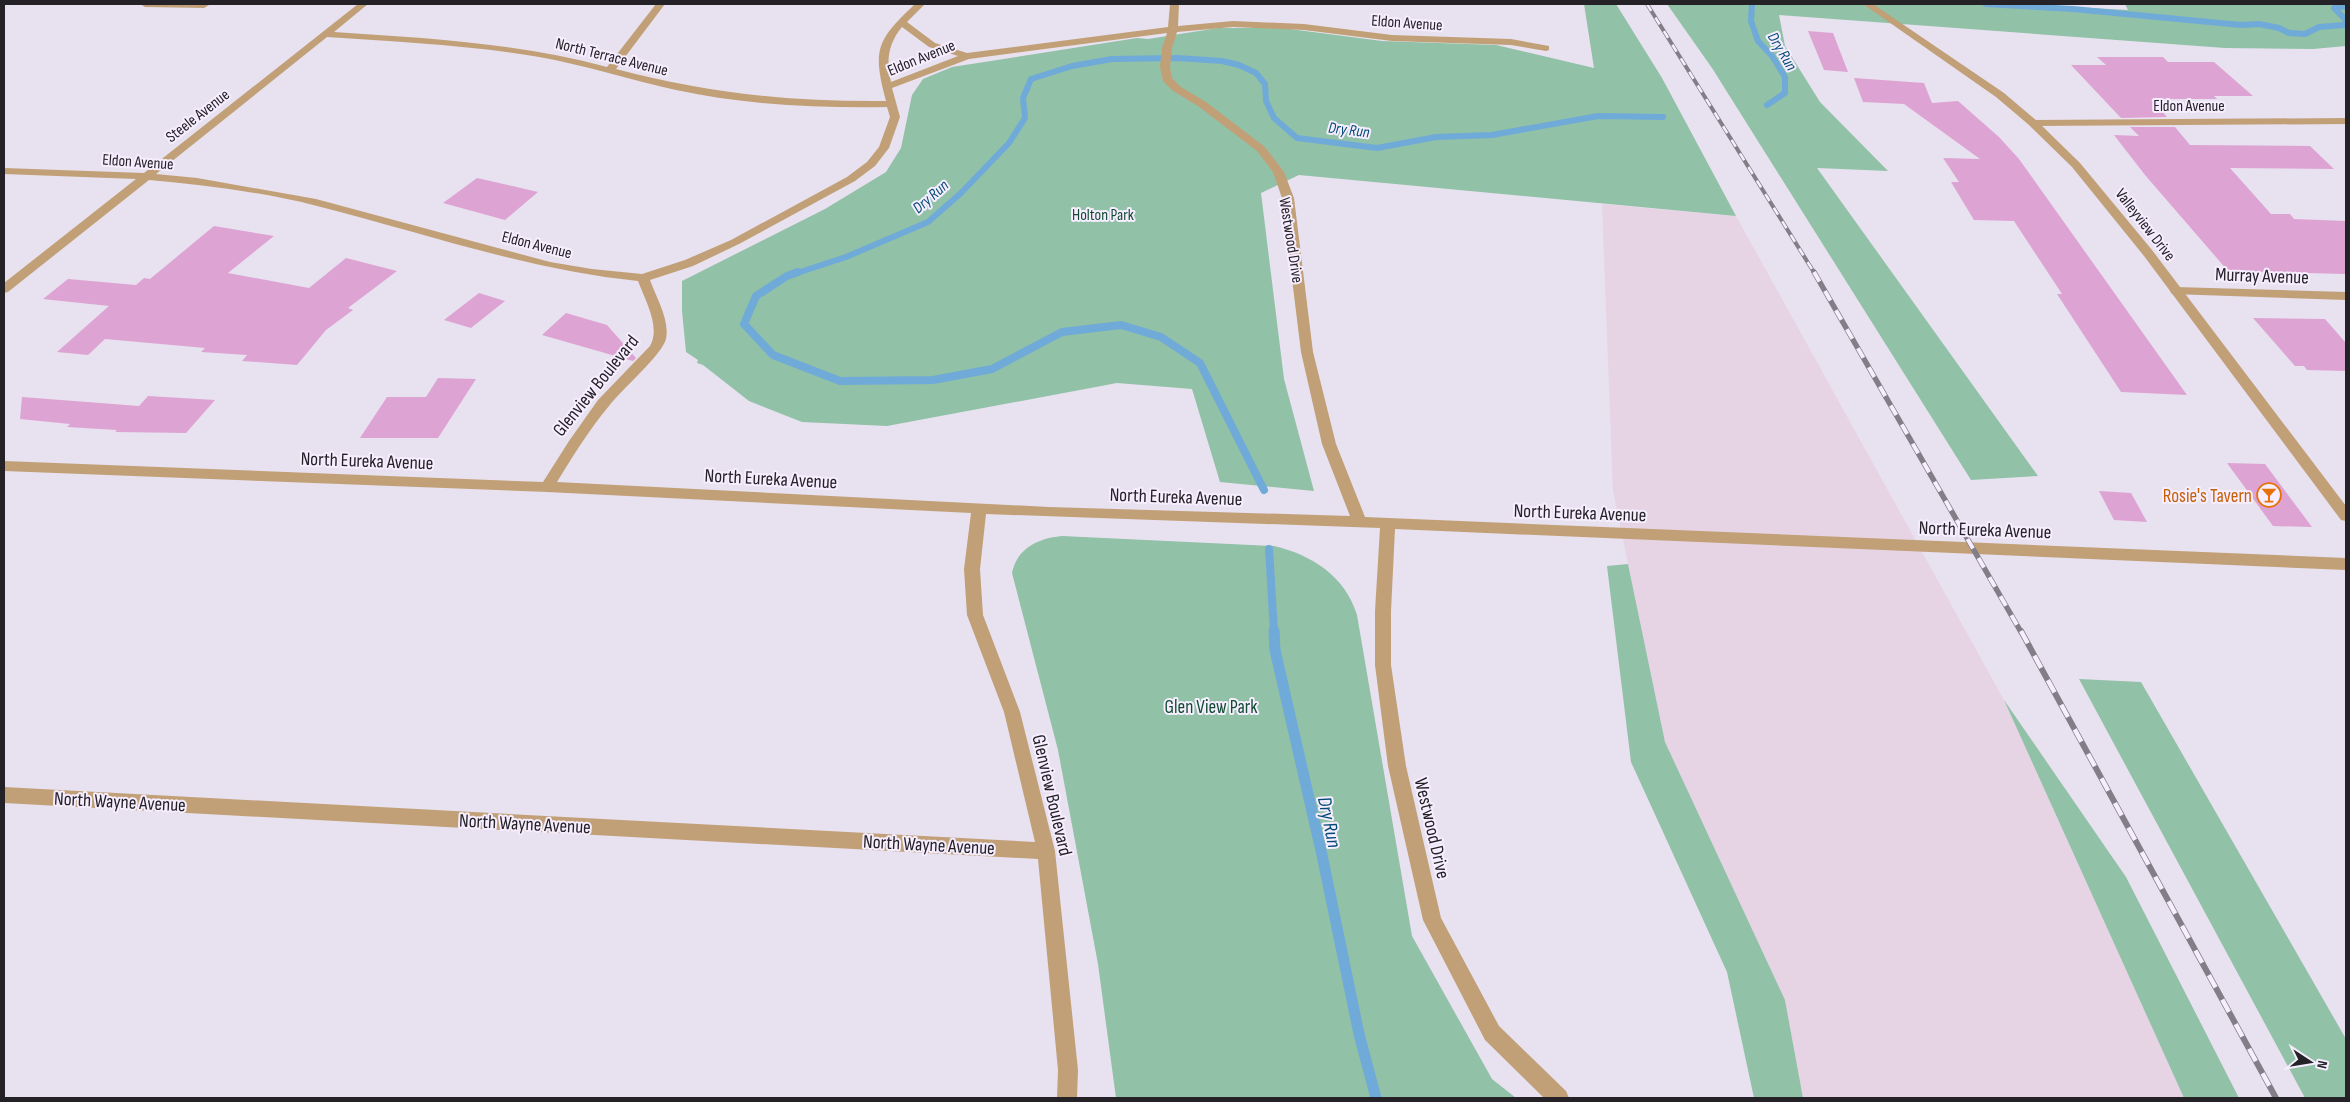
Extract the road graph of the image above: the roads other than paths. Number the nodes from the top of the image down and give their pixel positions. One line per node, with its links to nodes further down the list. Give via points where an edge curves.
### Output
1 (145, 4): 7 (street)
2 (363, 4): 10 (street, Steele Avenue)
3 (661, 4): 13 (street)
4 (920, 4): 8 (street)
5 (1174, 4): 9 (street, Westwood Drive)
6 (1867, 4): 17 (street, Valleyview Drive, via 2000,95)
7 (204, 6)
8 (902, 22): 12 (street, Eldon Avenue, via 932,45); 14 (street, via 883,51 881,67)
9 (1173, 29): 11 (street, Eldon Avenue, via 1260,24 1392,38 1511,42); 12 (street, Eldon Avenue); 28 (street, Westwood Drive, via 1167,48 1167,79 1261,149 1278,172 1288,198 1309,361 1329,444)
10 (325, 34): 13 (street, North Terrace Avenue, via 492,47); 19 (street, Steele Avenue)
11 (1546, 48)
12 (967, 56): 14 (street, Eldon Avenue)
13 (610, 70): 15 (street, North Terrace Avenue, via 714,94 807,103)
14 (887, 87): 15 (street, Eldon Avenue)
15 (891, 104): 20 (street, Eldon Avenue, via 895,117 884,148 871,164 851,179 735,242 689,263)
16 (2346, 121): 17 (street, Eldon Avenue)
17 (2032, 122): 22 (street, Valleyview Drive, via 2076,165)
18 (4, 171): 19 (street, Eldon Avenue)
19 (146, 176): 20 (street, Eldon Avenue, via 316,202 549,265); 21 (street, Steele Avenue)
20 (643, 278): 25 (street, Glenview Boulevard, via 660,338 582,429)
21 (4, 289)
22 (2176, 291): 23 (street, Murray Avenue); 27 (street, Valleyview Drive)
23 (2346, 296)
24 (4, 466): 25 (street, North Eureka Avenue)
25 (547, 487): 26 (street, North Eureka Avenue)
26 (979, 508): 28 (street, North Eureka Avenue); 32 (street, Glenview Boulevard, via 972,570 976,615 1012,712)
27 (2346, 516)
28 (1360, 522): 29 (street, North Eureka Avenue)
29 (1388, 524): 30 (street, North Eureka Avenue); 34 (street, Westwood Drive, via 1382,611 1384,665 1397,766 1432,920 1492,1033)
30 (2346, 564)
31 (4, 795): 32 (street, North Wayne Avenue)
32 (1046, 850): 33 (street, Glenview Boulevard, via 1068,1070)
33 (1067, 1098)
34 (1559, 1098)

